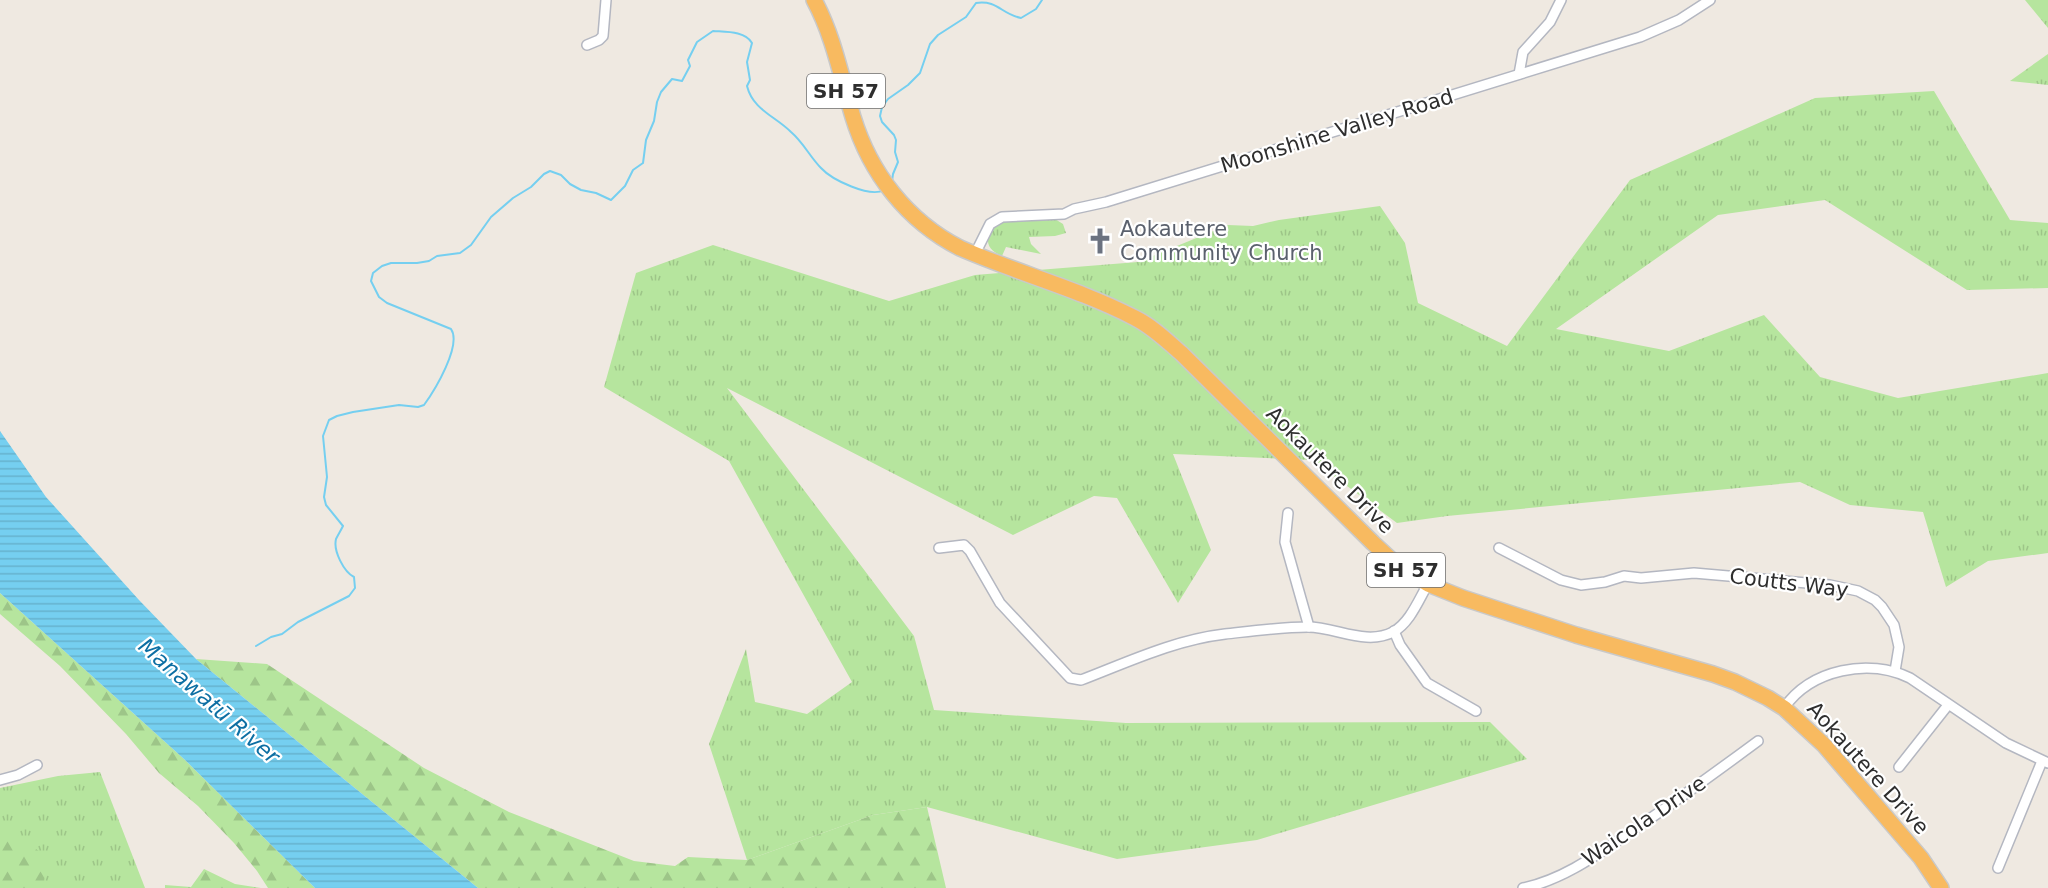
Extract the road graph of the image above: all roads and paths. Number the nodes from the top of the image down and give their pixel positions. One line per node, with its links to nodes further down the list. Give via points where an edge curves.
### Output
1 (606, 0): 5 (street, via 603,36)
2 (814, 0): 7 (highway, Aokautere Drive / SH 57, via 827,26 861,139 883,181 933,232)
3 (1561, 0): 6 (street, via 1550,22 1523,52)
4 (1710, 0): 6 (street, Moonshine Valley Road, via 1679,20 1640,36)
5 (587, 45)
6 (1519, 74): 7 (street, Moonshine Valley Road, via 1064,214 1002,217 990,224)
7 (975, 254): 11 (highway, Aokautere Drive / SH 57, via 1136,318 1156,332 1373,543 1398,566)
8 (1288, 513): 12 (street, via 1285,542)
9 (939, 548): 12 (street, via 964,545 1000,603 1070,678 1081,680 1172,644)
10 (1499, 548): 14 (street, Coutts Way, via 1571,583 1694,573 1858,591 1882,607 1894,625 1899,647)
11 (1428, 584): 13 (street, via 1405,622); 16 (highway, Aokautere Drive / SH 57, via 1575,635 1713,674)
12 (1309, 627): 13 (street, via 1362,637)
13 (1394, 631): 17 (street, via 1427,683)
14 (1895, 671): 15 (street); 16 (street, via 1858,668 1831,674 1805,686)
15 (1948, 705): 19 (street, via 2006,743); 21 (street)
16 (1784, 708): 25 (highway, Aokautere Drive / SH 57, via 1839,763 1921,858)
17 (1476, 711)
18 (1758, 741): 24 (street, Waicola Drive, via 1595,856 1542,884)
19 (2045, 762): 23 (street)
20 (37, 765): 22 (street, via 18,776)
21 (1899, 767)
22 (0, 780)
23 (1998, 868)
24 (1523, 888)
25 (1941, 888)

